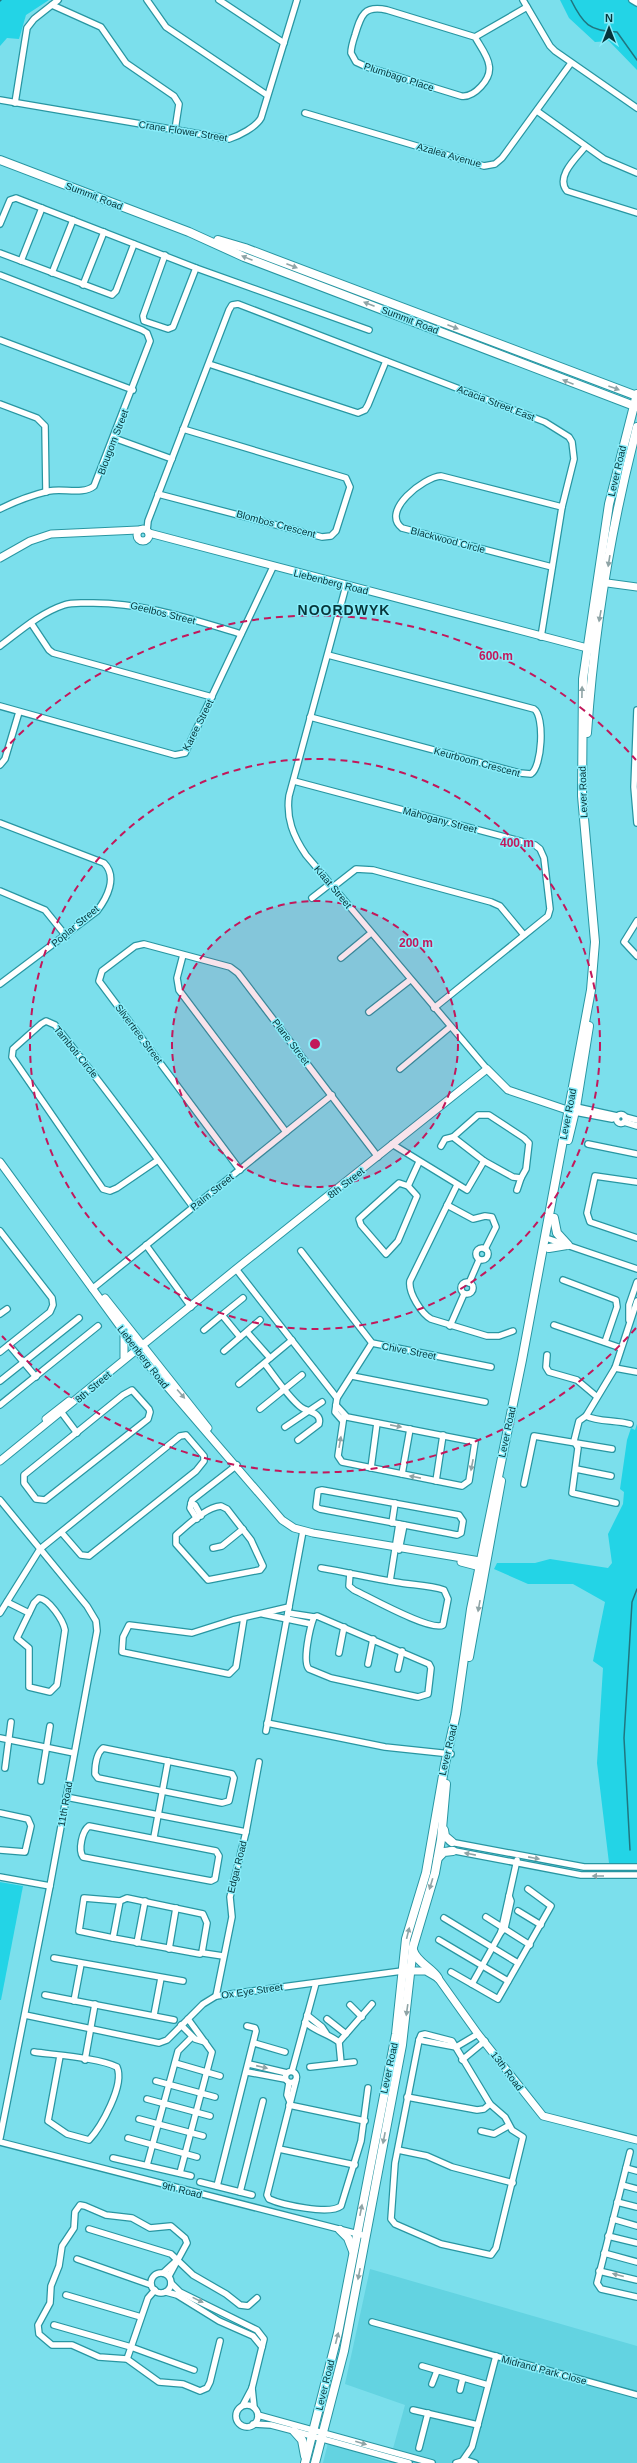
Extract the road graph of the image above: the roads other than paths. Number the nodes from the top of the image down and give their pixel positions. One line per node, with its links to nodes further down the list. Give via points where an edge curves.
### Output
1 (58, 0): 8 (street)
2 (147, 0): 13 (street, via 168,29)
3 (219, 0): 11 (street)
4 (297, 0): 11 (street, Crane Flower Street)
5 (523, 0): 9 (street)
6 (632, 0): 7 (street)
7 (637, 3)
8 (52, 5): 15 (street, via 34,19 28,28); 19 (street, via 101,27 126,63 174,96 179,104)
9 (527, 8): 10 (street); 12 (street, via 550,46)
10 (475, 37): 10 (street, Plumbago Place, via 489,64 489,71 475,93 465,97 360,65 351,50 360,18 374,8)
11 (284, 43): 13 (street, Crane Flower Street)
12 (571, 63): 16 (street); 17 (street, Azalea Avenue)
13 (267, 95): 19 (street, Crane Flower Street, via 260,120 234,138)
14 (0, 100): 15 (street, Crane Flower Street)
15 (15, 103): 19 (street, Crane Flower Street)
16 (637, 108)
17 (537, 111): 18 (street, Azalea Avenue, via 502,158 495,164 484,166); 20 (street)
18 (305, 113)
19 (175, 130)
20 (584, 147): 22 (street, via 608,162); 24 (street, via 565,173 564,188)
21 (0, 160): 28 (main road, Summit Road)
22 (637, 173)
23 (42, 208): 25 (street); 26 (street, via 12,198); 32 (street)
24 (637, 213)
25 (73, 220): 27 (street); 34 (street)
26 (0, 224)
27 (104, 232): 29 (street); 36 (street)
28 (189, 232): 42 (main road, Summit Road, one-way to 42, via 245,248); 44 (main road, Summit Road, one-way to 28, via 244,257)
29 (134, 244): 31 (street); 36 (street, via 114,294)
30 (0, 253): 32 (street)
31 (165, 255): 33 (street); 33 (street, via 142,316 144,321 151,324 168,329 173,327)
32 (21, 260): 34 (street)
33 (196, 268): 37 (street)
34 (52, 273): 36 (street)
35 (0, 275): 41 (street, Blougom Street, via 142,330 148,335 150,343)
36 (83, 285)
37 (369, 330)
38 (0, 340): 41 (street)
39 (386, 361): 40 (street, via 368,405 365,410 358,413); 40 (street, Acacia Street East, via 242,306 231,306); 53 (street, Acacia Street East, via 545,422 569,437 574,459)
40 (209, 364): 46 (street)
41 (133, 390): 48 (street, Blougom Street)
42 (637, 395): 44 (main road, Lever Road)
43 (0, 404): 51 (street, via 44,423)
44 (635, 406): 59 (main road, Lever Road, via 615,476)
45 (637, 427): 49 (main road, Lever Road)
46 (183, 429): 50 (street); 52 (street, Blombos Crescent, via 346,478 350,487 336,530 332,536 322,537)
47 (637, 437): 49 (main road)
48 (114, 438): 50 (street); 51 (street, Blougom Street, via 92,488)
49 (632, 445): 60 (main road, Lever Road, one-way to 60, via 617,509)
50 (172, 459): 52 (street)
51 (46, 492): 54 (street, Blougom Street, via 21,499)
52 (158, 494): 55 (street)
53 (562, 507): 57 (street, Acacia Street East); 57 (street, Blackwood Circle, via 435,476 405,496 396,514 397,522 402,528)
54 (0, 510)
55 (143, 533): 56 (street, via 51,534 30,541); 58 (street, Liebenberg Road)
56 (0, 558)
57 (552, 566): 65 (street, Acacia Street East)
58 (273, 567): 61 (street, Liebenberg Road); 64 (street, Karee Street)
59 (597, 582): 60 (street); 67 (main road, Lever Road)
60 (606, 583): 62 (street); 67 (main road, Lever Road, one-way to 67)
61 (346, 586): 65 (street, Liebenberg Road); 68 (street, Kiaat Street)
62 (637, 587)
63 (31, 623): 64 (street, Geelbos Street, via 65,604 115,603 145,607); 66 (street, Geelbos Street); 69 (street, via 53,652)
64 (241, 634): 69 (street, Karee Street)
65 (541, 637): 67 (street, Liebenberg Road)
66 (0, 646)
67 (590, 648): 97 (main road, Lever Road, via 583,679 582,796 595,942 591,990)
68 (328, 655): 73 (street, Kiaat Street); 73 (street, Keurboom Crescent, via 534,709 540,718 538,767 533,773 524,774)
69 (212, 697): 72 (street, Karee Street, via 187,752 182,755)
70 (0, 706): 72 (street, Karee Street)
71 (637, 710): 76 (street)
72 (20, 712): 74 (street, via 5,759)
73 (310, 717): 75 (street, Kiaat Street)
74 (0, 765)
75 (294, 781): 79 (street, Kiaat Street, via 288,810 291,827 299,844); 85 (street, Mahogany Street, via 538,847 544,858 550,912 544,921)
76 (636, 787): 78 (street)
77 (0, 823): 84 (street, Poplar Street, via 104,863 108,868 111,879 101,905)
78 (637, 823)
79 (331, 886): 81 (street); 83 (street, Kiaat Street); 85 (street, via 356,869 373,870 491,902 500,906)
80 (0, 891): 84 (street, via 45,910)
81 (312, 898)
82 (637, 921): 87 (street, via 624,944)
83 (371, 933): 88 (street); 89 (street, Kiaat Street)
84 (66, 936): 90 (street, Poplar Street)
85 (524, 936): 91 (street, Mahogany Street)
86 (183, 955): 96 (street, Plane Street, via 230,968 238,973); 101 (street, via 177,978 179,990); 112 (street, Silvertree Street, via 152,944 138,945 102,971 99,981)
87 (637, 956)
88 (341, 958)
89 (410, 980): 91 (street, Kiaat Street); 92 (street)
90 (0, 984)
91 (434, 1008): 93 (street, Kiaat Street)
92 (369, 1012)
93 (450, 1027): 94 (street, Kiaat Street); 95 (street)
94 (487, 1068): 97 (street, Kiaat Street, via 508,1090); 103 (street, 8th Street)
95 (400, 1069)
96 (332, 1095): 101 (street, Palm Street); 107 (street, Plane Street)
97 (573, 1109): 98 (street, Kiaat Street, via 616,1118 620,1124); 120 (main road, Lever Road); 123 (main road, Lever Road)
98 (625, 1120): 99 (street); 100 (street)
99 (637, 1120)
100 (637, 1126)
101 (286, 1132): 112 (street, Palm Street)
102 (453, 1137): 105 (street, via 445,1139); 108 (street); 113 (street, via 478,1115 489,1115 528,1141 526,1169)
103 (392, 1144): 107 (street, 8th Street); 111 (street)
104 (588, 1144): 106 (street)
105 (440, 1146)
106 (637, 1154)
107 (378, 1157): 127 (street, 8th Street)
108 (484, 1161): 113 (street, via 513,1177); 116 (street, via 467,1190)
109 (0, 1162): 131 (street, Liebenberg Road)
110 (156, 1162): 110 (street, Tamboti Circle, via 55,1025 46,1022 41,1024 13,1049 12,1058 103,1189 110,1191 118,1188); 119 (street, Tamboti Circle)
111 (420, 1162): 115 (street); 116 (street)
112 (240, 1170): 119 (street, Palm Street)
113 (521, 1178): 117 (street)
114 (637, 1182): 122 (street, via 595,1176 586,1215 590,1222)
115 (408, 1186): 115 (street, via 416,1192 415,1201 398,1241 386,1254 359,1219 397,1184)
116 (457, 1186): 118 (street)
117 (518, 1190)
118 (447, 1205): 143 (street, via 410,1284 426,1316); 143 (street, via 473,1220 485,1216 492,1217 496,1227 485,1249 481,1248 476,1253 480,1260 469,1283 461,1287 464,1294)
119 (193, 1207): 124 (street, Palm Street)
120 (554, 1218): 123 (main road, Lever Road); 125 (main road, via 557,1233)
121 (0, 1231): 152 (street, via 53,1301 50,1312)
122 (637, 1238)
123 (548, 1242): 125 (main road); 212 (main road, Lever Road)
124 (146, 1245): 131 (street, Palm Street); 134 (street)
125 (567, 1245): 128 (street)
126 (301, 1251): 151 (street, Chive Street)
127 (236, 1269): 134 (street, 8th Street); 149 (street)
128 (637, 1269)
129 (563, 1280): 150 (street, via 616,1300 617,1307)
130 (637, 1282): 140 (street, via 629,1305)
131 (94, 1288): 147 (street, Liebenberg Road); 153 (street, Liebenberg Road)
132 (244, 1298): 137 (street)
133 (637, 1301): 140 (street)
134 (190, 1306): 153 (street, 8th Street)
135 (7, 1308): 136 (street)
136 (0, 1314)
137 (222, 1315): 144 (street); 148 (street)
138 (79, 1318): 160 (street)
139 (260, 1320): 146 (street)
140 (629, 1322): 154 (street)
141 (554, 1325): 150 (street)
142 (98, 1326): 168 (street)
143 (450, 1326): 145 (street, via 492,1337)
144 (204, 1330)
145 (513, 1331)
146 (246, 1332): 148 (street); 159 (street)
147 (124, 1333): 153 (street, Liebenberg Road); 158 (street)
148 (240, 1337): 155 (street)
149 (292, 1340): 159 (street); 173 (street)
150 (605, 1342): 154 (street)
151 (372, 1344): 163 (street, Chive Street); 167 (street)
152 (9, 1345): 156 (street); 160 (street)
153 (139, 1347): 158 (street, 8th Street); 161 (street, Liebenberg Road); 193 (street, Liebenberg Road, one-way to 193)
154 (620, 1348): 164 (street)
155 (224, 1351)
156 (0, 1352)
157 (547, 1355): 172 (street, via 547,1370 577,1380)
158 (125, 1358): 161 (street, via 139,1358); 179 (street, 8th Street)
159 (270, 1358): 162 (street)
160 (23, 1362): 168 (street); 169 (street)
161 (146, 1362): 193 (street, Liebenberg Road)
162 (265, 1364): 170 (street); 171 (street)
163 (490, 1367)
164 (615, 1368): 165 (street); 172 (street)
165 (637, 1372)
166 (302, 1375): 171 (street)
167 (352, 1376): 173 (street); 175 (street)
168 (36, 1377): 176 (street)
169 (0, 1381)
170 (239, 1384)
171 (284, 1389): 177 (street); 178 (street, via 303,1408)
172 (596, 1396): 180 (street)
173 (338, 1398): 181 (street, via 335,1412)
174 (322, 1402): 178 (street)
175 (485, 1402)
176 (0, 1405)
177 (260, 1409)
178 (310, 1410): 184 (street); 188 (street, via 320,1423)
179 (60, 1411): 186 (street); 191 (street, 8th Street); 192 (street, 8th Street)
180 (586, 1416): 183 (street, via 596,1420); 189 (street, via 579,1422)
181 (343, 1418): 182 (street); 194 (street, one-way to 181, via 345,1463 338,1459)
182 (377, 1423): 185 (street, one-way to 185); 194 (street)
183 (630, 1424)
184 (285, 1427)
185 (410, 1429): 187 (street); 196 (street)
186 (77, 1433): 186 (street, via 24,1475 24,1483 38,1500 46,1500 148,1419 150,1412 132,1390)
187 (443, 1435): 198 (street); 198 (street, one-way to 198, via 476,1444 467,1484 462,1486)
188 (298, 1440)
189 (574, 1441): 190 (street); 195 (street, via 578,1446); 199 (street, via 534,1437)
190 (612, 1449)
191 (0, 1456)
192 (0, 1461)
193 (236, 1465): 203 (street, via 191,1503 195,1505); 207 (street, Liebenberg Road, via 282,1520)
194 (371, 1468): 196 (street)
195 (576, 1469): 197 (street); 202 (street, via 572,1493)
196 (402, 1474): 198 (street, one-way to 196)
197 (611, 1476)
198 (436, 1481)
199 (524, 1484)
200 (0, 1500): 210 (street, 11th Road)
201 (395, 1503): 204 (street); 204 (street, via 322,1490 318,1491 316,1502 316,1507 320,1509); 205 (street, via 455,1514 462,1518 463,1522 461,1532 457,1535)
202 (616, 1503)
203 (199, 1517): 206 (street, via 214,1507 222,1506); 206 (street, via 176,1535 175,1542 208,1580 262,1568 263,1562 256,1547)
204 (392, 1523): 205 (street)
205 (401, 1525): 211 (street)
206 (243, 1529): 209 (street, via 222,1546)
207 (303, 1531): 211 (street, Liebenberg Road); 218 (street)
208 (62, 1532): 208 (street, via 182,1435 186,1435 204,1456 204,1461 196,1471 89,1556 81,1556); 210 (street)
209 (213, 1548)
210 (40, 1549): 216 (street); 237 (street, 11th Road, via 87,1606 97,1626)
211 (397, 1551): 212 (street, Liebenberg Road, via 416,1551); 215 (street)
212 (484, 1565): 238 (main road, Lever Road, via 471,1609)
213 (321, 1568): 214 (street)
214 (350, 1573): 215 (street); 215 (street, via 349,1586 354,1590 422,1622 438,1627 443,1625 448,1599 446,1592)
215 (390, 1581)
216 (7, 1602): 217 (street); 219 (street)
217 (0, 1613)
218 (288, 1613): 220 (street); 220 (street); 221 (street); 223 (street); 231 (street)
219 (28, 1614): 219 (street, via 34,1603 41,1598 64,1627 64,1650 57,1685 50,1692 31,1688 28,1684 29,1648 18,1641 17,1637)
220 (259, 1614): 222 (street)
221 (314, 1617): 223 (street); 224 (street, via 321,1616)
222 (244, 1618): 222 (street, via 192,1633 129,1625 123,1637 122,1652 229,1674 236,1667)
223 (311, 1624): 226 (street, via 306,1661 309,1669 331,1678 418,1697 426,1696 430,1685 430,1665)
224 (344, 1627): 225 (street); 227 (street)
225 (373, 1639): 226 (street); 228 (street)
226 (402, 1651): 229 (street)
227 (339, 1653)
228 (368, 1664)
229 (398, 1669)
230 (11, 1722): 235 (street)
231 (267, 1723): 233 (street); 238 (street, via 385,1747)
232 (50, 1726): 236 (street)
233 (266, 1731)
234 (0, 1738): 235 (street)
235 (9, 1740): 236 (street); 241 (street)
236 (47, 1747): 237 (street); 242 (street)
237 (74, 1753): 244 (street, 11th Road)
238 (450, 1754): 247 (main road, Lever Road); 250 (main road, Lever Road)
239 (168, 1761): 243 (street); 243 (street, via 232,1774 234,1778 230,1800 222,1803); 243 (street, via 106,1748 98,1755 95,1774 98,1778)
240 (259, 1762): 248 (street, Edgar Road)
241 (4, 1768)
242 (41, 1781)
243 (162, 1790): 246 (street)
244 (66, 1797): 246 (street); 260 (street, 11th Road)
245 (0, 1813): 253 (street, via 28,1819 30,1823 25,1852)
246 (158, 1814): 248 (street); 249 (street)
247 (443, 1825): 251 (main road, Lever Road); 252 (main road, via 445,1836)
248 (246, 1832): 278 (street, Edgar Road, via 231,1890 232,1917)
249 (154, 1837): 249 (street, via 89,1826 84,1831 81,1854 87,1858 214,1881 219,1856 216,1851)
250 (431, 1842): 251 (street); 284 (main road, Lever Road, one-way to 250, via 406,1939 426,1873)
251 (440, 1844): 252 (street); 255 (main road, Lever Road)
252 (452, 1846): 254 (street); 255 (main road); 256 (street, one-way to 252)
253 (0, 1850)
254 (518, 1855): 256 (street); 257 (street, one-way to 257, via 590,1868)
255 (438, 1858): 274 (main road, Lever Road, one-way to 274)
256 (516, 1863): 258 (street, one-way to 256, via 581,1876); 269 (street)
257 (637, 1868)
258 (637, 1875)
259 (0, 1876): 260 (street)
260 (50, 1886): 298 (street, 11th Road)
261 (528, 1889): 268 (street, via 552,1904)
262 (120, 1901): 263 (street, via 127,1898); 270 (street); 270 (street, via 87,1896 84,1898 79,1931)
263 (145, 1901): 264 (street); 272 (street)
264 (176, 1908): 276 (street); 277 (street, via 206,1916)
265 (518, 1911): 268 (street)
266 (486, 1916): 269 (street)
267 (444, 1918): 275 (street)
268 (541, 1925): 273 (street)
269 (502, 1928): 273 (street); 275 (street)
270 (113, 1938): 272 (street)
271 (439, 1940): 282 (street)
272 (137, 1943): 276 (street)
273 (530, 1945): 280 (street)
274 (413, 1947): 283 (main road, Lever Road); 287 (main road, via 415,1955)
275 (492, 1948): 280 (street); 282 (street)
276 (169, 1949): 277 (street)
277 (202, 1953): 278 (street)
278 (223, 1957): 293 (street, Edgar Road)
279 (54, 1958): 281 (street)
280 (518, 1963): 289 (street)
281 (81, 1964): 286 (street); 294 (street)
282 (482, 1967): 289 (street); 291 (street)
283 (411, 1971): 284 (street); 287 (street, via 426,1971); 385 (main road, Lever Road, one-way to 385, via 402,2046)
284 (402, 1972): 290 (street, Ox Eye Street); 384 (main road, Lever Road, one-way to 284, via 396,2034)
285 (450, 1972): 291 (street)
286 (161, 1978): 288 (street); 299 (street)
287 (438, 1978): 311 (street, 13th Road)
288 (183, 1981)
289 (508, 1981): 291 (street, via 497,1999)
290 (316, 1983): 293 (street, Ox Eye Street); 300 (street)
291 (472, 1984)
292 (45, 1995): 294 (street)
293 (216, 1996): 302 (street, Ox Eye Street)
294 (74, 2001): 295 (street)
295 (95, 2004): 299 (street); 308 (street)
296 (372, 2004): 301 (street)
297 (350, 2005): 301 (street)
298 (25, 2015): 308 (street, Ox Eye Street); 354 (street, 11th Road)
299 (154, 2015): 304 (street)
300 (307, 2015): 305 (street); 309 (street)
301 (362, 2017): 310 (street)
302 (188, 2019): 306 (street, Ox Eye Street); 314 (street)
303 (327, 2019): 310 (street)
304 (174, 2020)
305 (305, 2022): 309 (street, via 317,2032); 329 (street)
306 (181, 2025): 308 (street, Ox Eye Street, via 167,2040 160,2043); 312 (street)
307 (247, 2026): 316 (street, via 256,2028)
308 (90, 2029): 321 (street)
309 (326, 2033): 315 (street)
310 (346, 2034): 315 (street)
311 (478, 2034): 313 (street, 13th Road); 317 (street)
312 (192, 2037): 314 (street); 324 (street, via 180,2047)
313 (484, 2041): 322 (street); 356 (street, 13th Road, via 543,2116)
314 (205, 2042): 330 (street, via 212,2052)
315 (339, 2042): 325 (street)
316 (254, 2043): 319 (street); 326 (street)
317 (456, 2047): 322 (street); 339 (street, via 419,2040)
318 (34, 2052): 320 (street)
319 (285, 2052)
320 (60, 2056): 321 (street); 321 (street, via 48,2121 67,2134 87,2140 117,2092 119,2075 117,2067)
321 (85, 2060)
322 (462, 2060): 344 (street)
323 (354, 2062): 325 (street)
324 (175, 2063): 330 (street); 335 (street)
325 (341, 2063): 327 (street)
326 (249, 2064): 328 (street); 329 (street, one-way to 329)
327 (310, 2067)
328 (247, 2072): 334 (street); 374 (street)
329 (290, 2072): 332 (street, via 296,2075); 334 (street)
330 (207, 2073): 331 (street); 337 (street)
331 (220, 2076)
332 (296, 2080): 334 (street); 343 (street)
333 (156, 2081): 335 (street)
334 (287, 2081): 343 (street, via 287,2097)
335 (169, 2085): 337 (street); 342 (street)
336 (368, 2088): 348 (street)
337 (202, 2093): 338 (street); 345 (street)
338 (215, 2097)
339 (407, 2097): 344 (street, via 477,2110 484,2109); 360 (street)
340 (147, 2099): 342 (street)
341 (264, 2101): 376 (street)
342 (163, 2103): 345 (street); 349 (street)
343 (290, 2103): 348 (street); 359 (street)
344 (490, 2104): 350 (street, via 505,2117)
345 (197, 2113): 346 (street); 352 (street)
346 (210, 2116)
347 (139, 2119): 349 (street)
348 (365, 2121): 366 (street)
349 (158, 2124): 352 (street); 358 (street)
350 (508, 2126): 351 (street, via 496,2134); 372 (street, via 524,2139)
351 (481, 2131)
352 (192, 2133): 353 (street); 362 (street)
353 (203, 2136)
354 (0, 2138)
355 (128, 2138): 358 (street)
356 (637, 2140)
357 (0, 2142): 383 (street, 9th Road)
358 (153, 2145): 362 (street); 365 (street)
359 (279, 2149): 366 (street); 366 (street, via 267,2197 295,2206 326,2209 340,2207)
360 (398, 2150): 372 (street, via 427,2156 452,2167); 372 (street, via 393,2176 391,2221 441,2244 485,2255 493,2254)
361 (630, 2152): 367 (street)
362 (185, 2154): 363 (street); 369 (street)
363 (197, 2157)
364 (113, 2158): 365 (street)
365 (147, 2165): 369 (street)
366 (355, 2165)
367 (626, 2168): 368 (street); 373 (street)
368 (637, 2171)
369 (180, 2173): 370 (street)
370 (191, 2176)
371 (200, 2182): 374 (street)
372 (514, 2183)
373 (622, 2185): 375 (street); 378 (street)
374 (217, 2186): 376 (street)
375 (637, 2189)
376 (240, 2192): 377 (street)
377 (252, 2195)
378 (617, 2202): 379 (street); 380 (street)
379 (637, 2207)
380 (613, 2219): 381 (street); 386 (street)
381 (637, 2226)
382 (89, 2229): 391 (street, via 169,2253)
383 (340, 2230): 384 (street, 9th Road); 388 (main road, via 348,2238)
384 (357, 2234): 385 (street, 9th Road); 388 (main road, Lever Road)
385 (366, 2236): 436 (main road, Lever Road, one-way to 436, via 344,2351)
386 (608, 2236): 387 (street); 389 (street)
387 (637, 2243)
388 (353, 2252): 435 (main road, Lever Road, one-way to 388, via 338,2333)
389 (604, 2253): 392 (street); 393 (street)
390 (77, 2259): 398 (street)
391 (178, 2259): 394 (street); 395 (street); 403 (street, via 193,2275 240,2305 248,2306); 417 (street, via 186,2246 186,2240 171,2226 150,2228 132,2218 106,2215 82,2205 76,2209 75,2225 62,2246 59,2266 51,2286 50,2303 38,2324 39,2334 52,2344 72,2345 99,2357)
392 (637, 2262)
393 (599, 2270): 396 (street, one-way to 393); 402 (street, via 597,2283 601,2289)
394 (163, 2273): 395 (street); 398 (street, via 153,2277)
395 (169, 2276): 397 (street)
396 (637, 2280)
397 (171, 2283): 400 (street); 404 (street, one-way to 404, via 180,2292)
398 (151, 2285): 399 (street)
399 (155, 2290): 400 (street); 406 (street, via 149,2296)
400 (166, 2292): 405 (street, via 177,2295)
401 (66, 2295): 406 (street)
402 (637, 2297)
403 (257, 2298)
404 (211, 2307): 405 (street); 407 (street)
405 (208, 2314): 410 (street)
406 (141, 2317): 414 (street)
407 (231, 2317): 410 (street); 411 (street)
408 (372, 2322): 416 (street)
409 (54, 2325): 414 (street)
410 (227, 2325): 412 (street)
411 (249, 2326): 412 (street); 415 (street, via 264,2339)
412 (246, 2333): 415 (street, via 257,2339)
413 (220, 2341): 417 (street, via 210,2382 207,2388 200,2391 184,2384 159,2382)
414 (131, 2347): 417 (street); 419 (street)
415 (262, 2347): 424 (street)
416 (496, 2356): 423 (street, Midrand Park Close); 426 (street, Midrand Park Close)
417 (126, 2359)
418 (422, 2366): 420 (street)
419 (194, 2370)
420 (437, 2370): 421 (street); 422 (street)
421 (463, 2378): 423 (street); 425 (street)
422 (432, 2384)
423 (488, 2385): 433 (street, Midrand Park Close)
424 (252, 2388): 427 (street); 428 (street)
425 (460, 2390)
426 (637, 2395)
427 (243, 2405): 428 (street); 432 (street, via 238,2410 237,2420 244,2426)
428 (254, 2407): 431 (street)
429 (414, 2410): 430 (street)
430 (428, 2414): 433 (street); 438 (street)
431 (258, 2415): 432 (street); 435 (street)
432 (253, 2424): 434 (street, via 271,2425)
433 (478, 2425): 437 (street, Midrand Park Close)
434 (294, 2431): 435 (street); 441 (main road, via 303,2443)
435 (313, 2433): 436 (street); 441 (main road, Lever Road)
436 (323, 2436): 442 (main road, Lever Road); 443 (street); 444 (street, one-way to 444)
437 (472, 2447): 439 (street, Midrand Park Close); 440 (street, Midrand Park Close)
438 (419, 2448)
439 (463, 2460): 440 (street); 445 (street)
440 (474, 2462)
441 (305, 2463)
442 (315, 2463)
443 (409, 2463)
444 (432, 2463)
445 (456, 2463)

